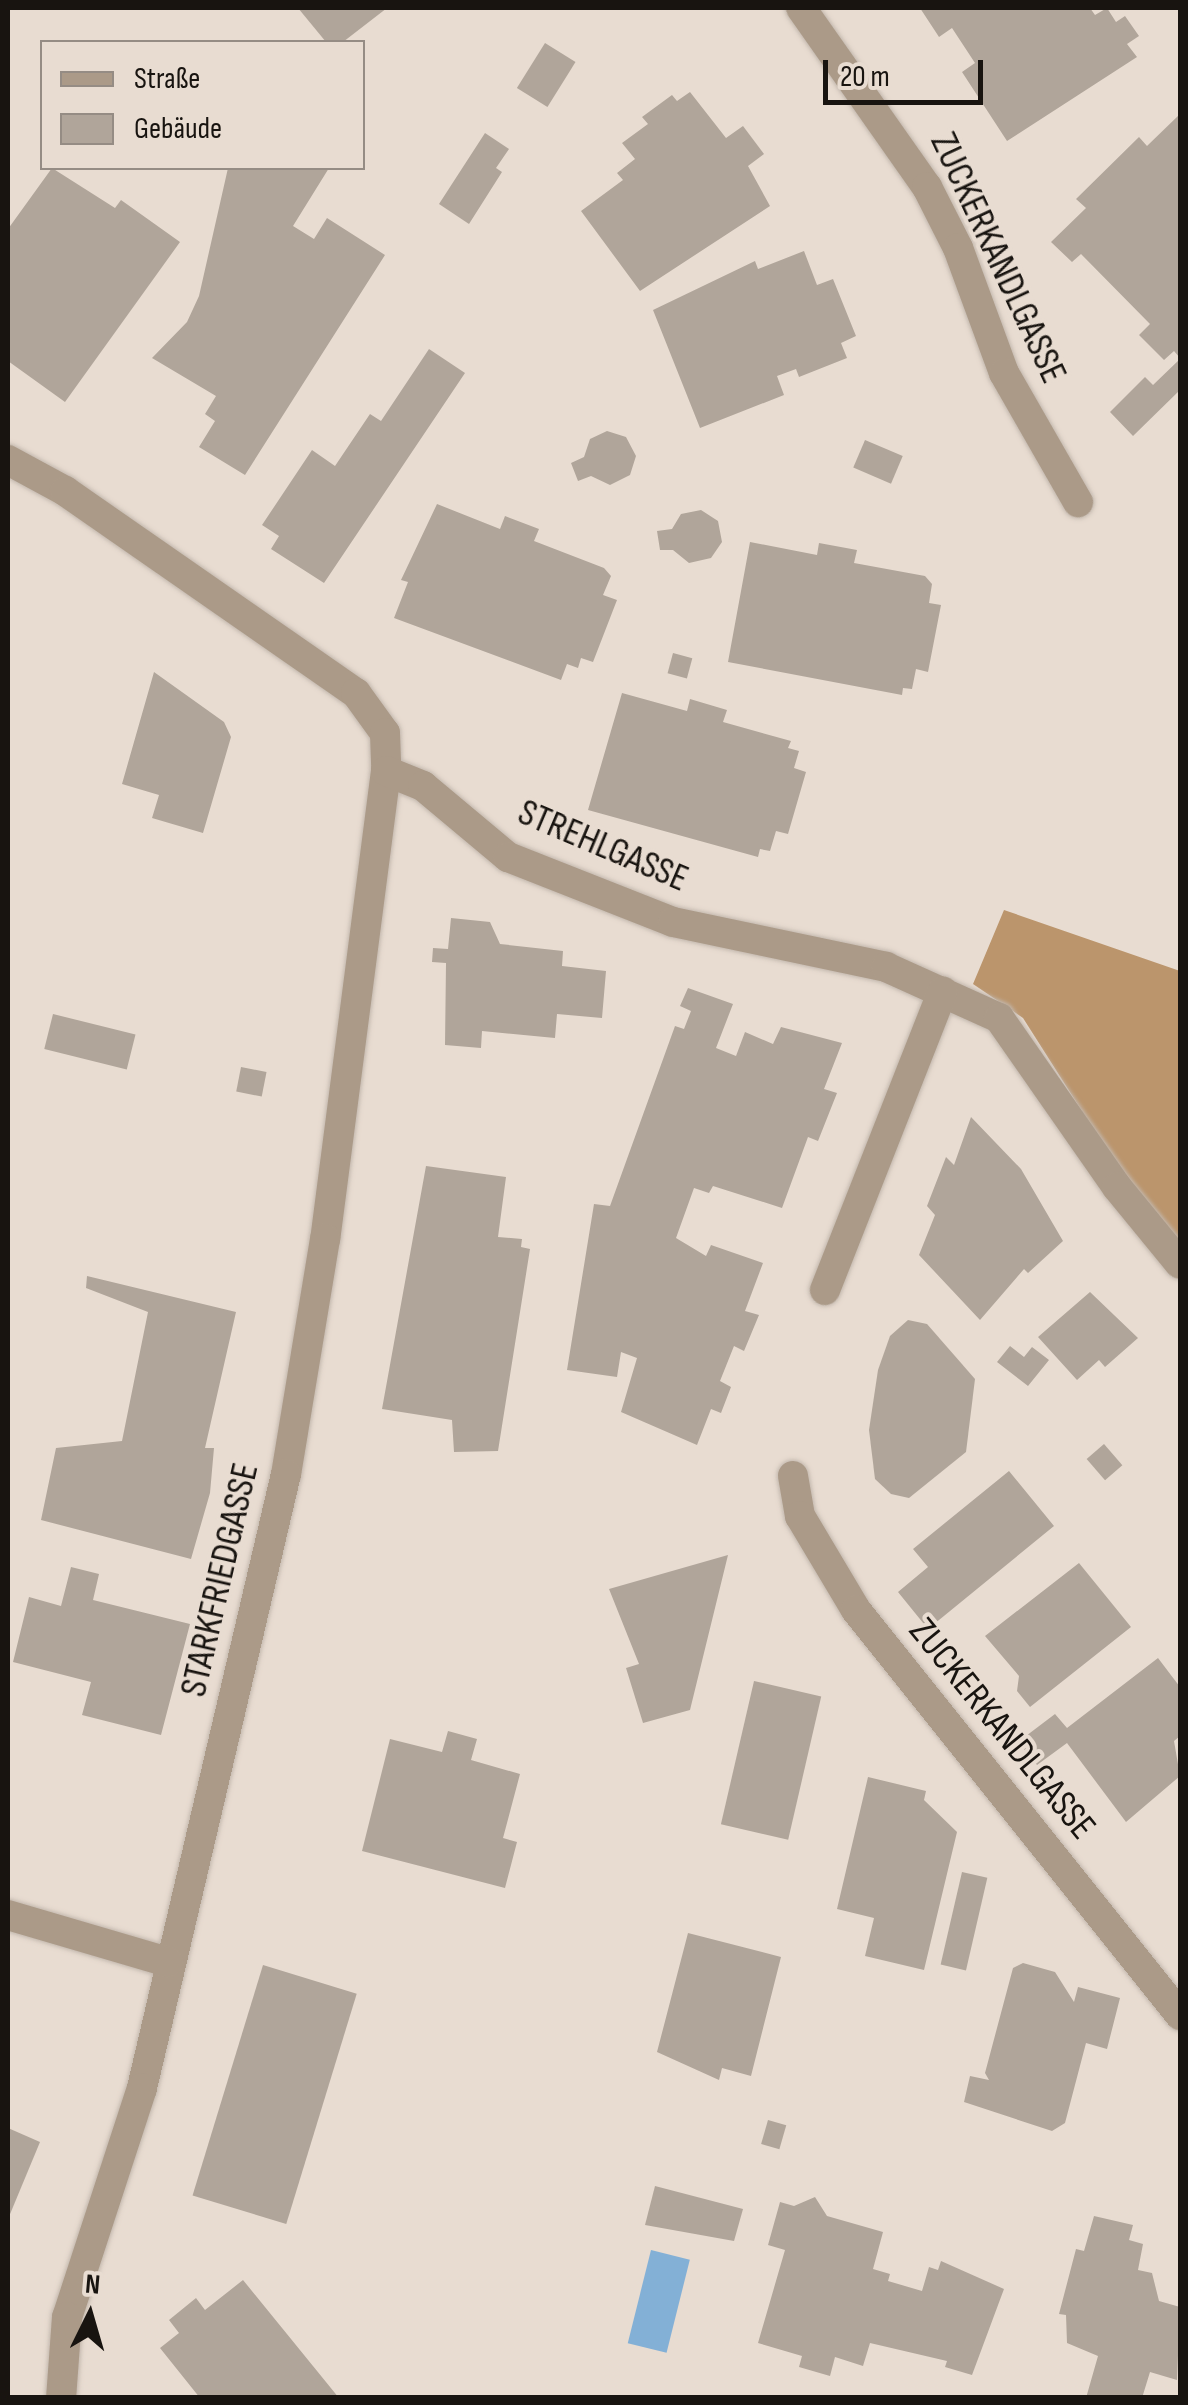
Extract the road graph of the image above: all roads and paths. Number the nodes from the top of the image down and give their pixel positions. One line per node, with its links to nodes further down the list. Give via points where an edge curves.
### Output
1 (801, 8): 3 (street, ZUCKERKANDLGASSE, via 927,187 958,248 1004,373)
2 (8, 460): 4 (street, via 65,491 356,693 385,733)
3 (1078, 502)
4 (386, 772): 5 (street, STREHLGASSE, via 423,786 508,857 673,922 886,967); 10 (street, STARKFRIEDGASSE, via 325,1239 286,1474)
5 (943, 991): 6 (street, STREHLGASSE, via 999,1018 1117,1187); 7 (street)
6 (1180, 1264)
7 (825, 1290)
8 (793, 1476): 11 (street, ZUCKERKANDLGASSE, via 800,1516 856,1610)
9 (8, 1914): 10 (street)
10 (168, 1962): 12 (street, STARKFRIEDGASSE, via 142,2088 68,2316)
11 (1180, 2014)
12 (58, 2395)

